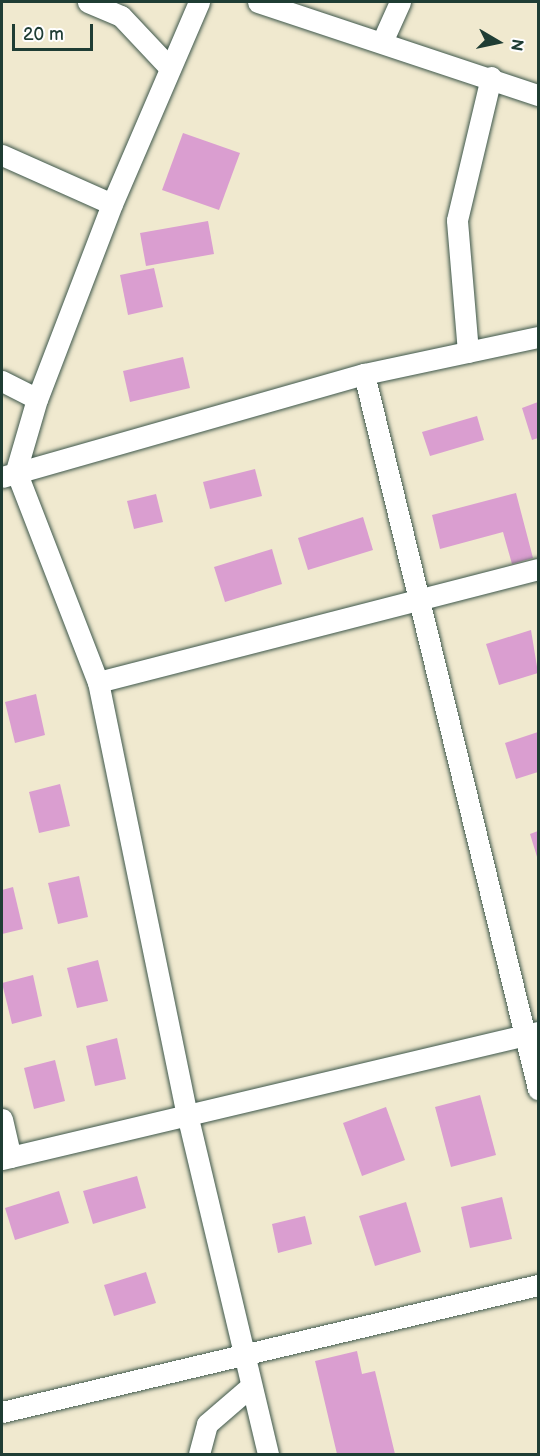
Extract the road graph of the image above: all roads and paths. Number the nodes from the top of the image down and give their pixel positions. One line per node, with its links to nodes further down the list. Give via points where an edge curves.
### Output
1 (88, 2): 6 (street, via 121,16)
2 (199, 2): 6 (street)
3 (258, 2): 5 (street)
4 (400, 2): 5 (street)
5 (382, 42): 7 (street)
6 (168, 66): 10 (street)
7 (491, 77): 8 (street); 12 (street, via 457,220)
8 (538, 95)
9 (2, 155): 10 (street)
10 (112, 204): 15 (street)
11 (538, 337): 12 (street)
12 (468, 352): 13 (street)
13 (364, 374): 16 (street); 18 (street)
14 (2, 381): 15 (street)
15 (37, 399): 16 (street)
16 (9, 474): 19 (street)
17 (538, 569): 18 (street)
18 (420, 600): 19 (street); 20 (street)
19 (98, 682): 22 (street)
20 (532, 1033): 21 (street); 22 (street)
21 (538, 1089)
22 (187, 1114): 24 (street); 26 (street)
23 (2, 1119): 24 (street)
24 (6, 1158)
25 (538, 1285): 26 (street)
26 (242, 1351): 27 (street); 28 (street)
27 (251, 1386): 29 (street, via 207,1424); 30 (street)
28 (2, 1412)
29 (199, 1455)
30 (268, 1455)

